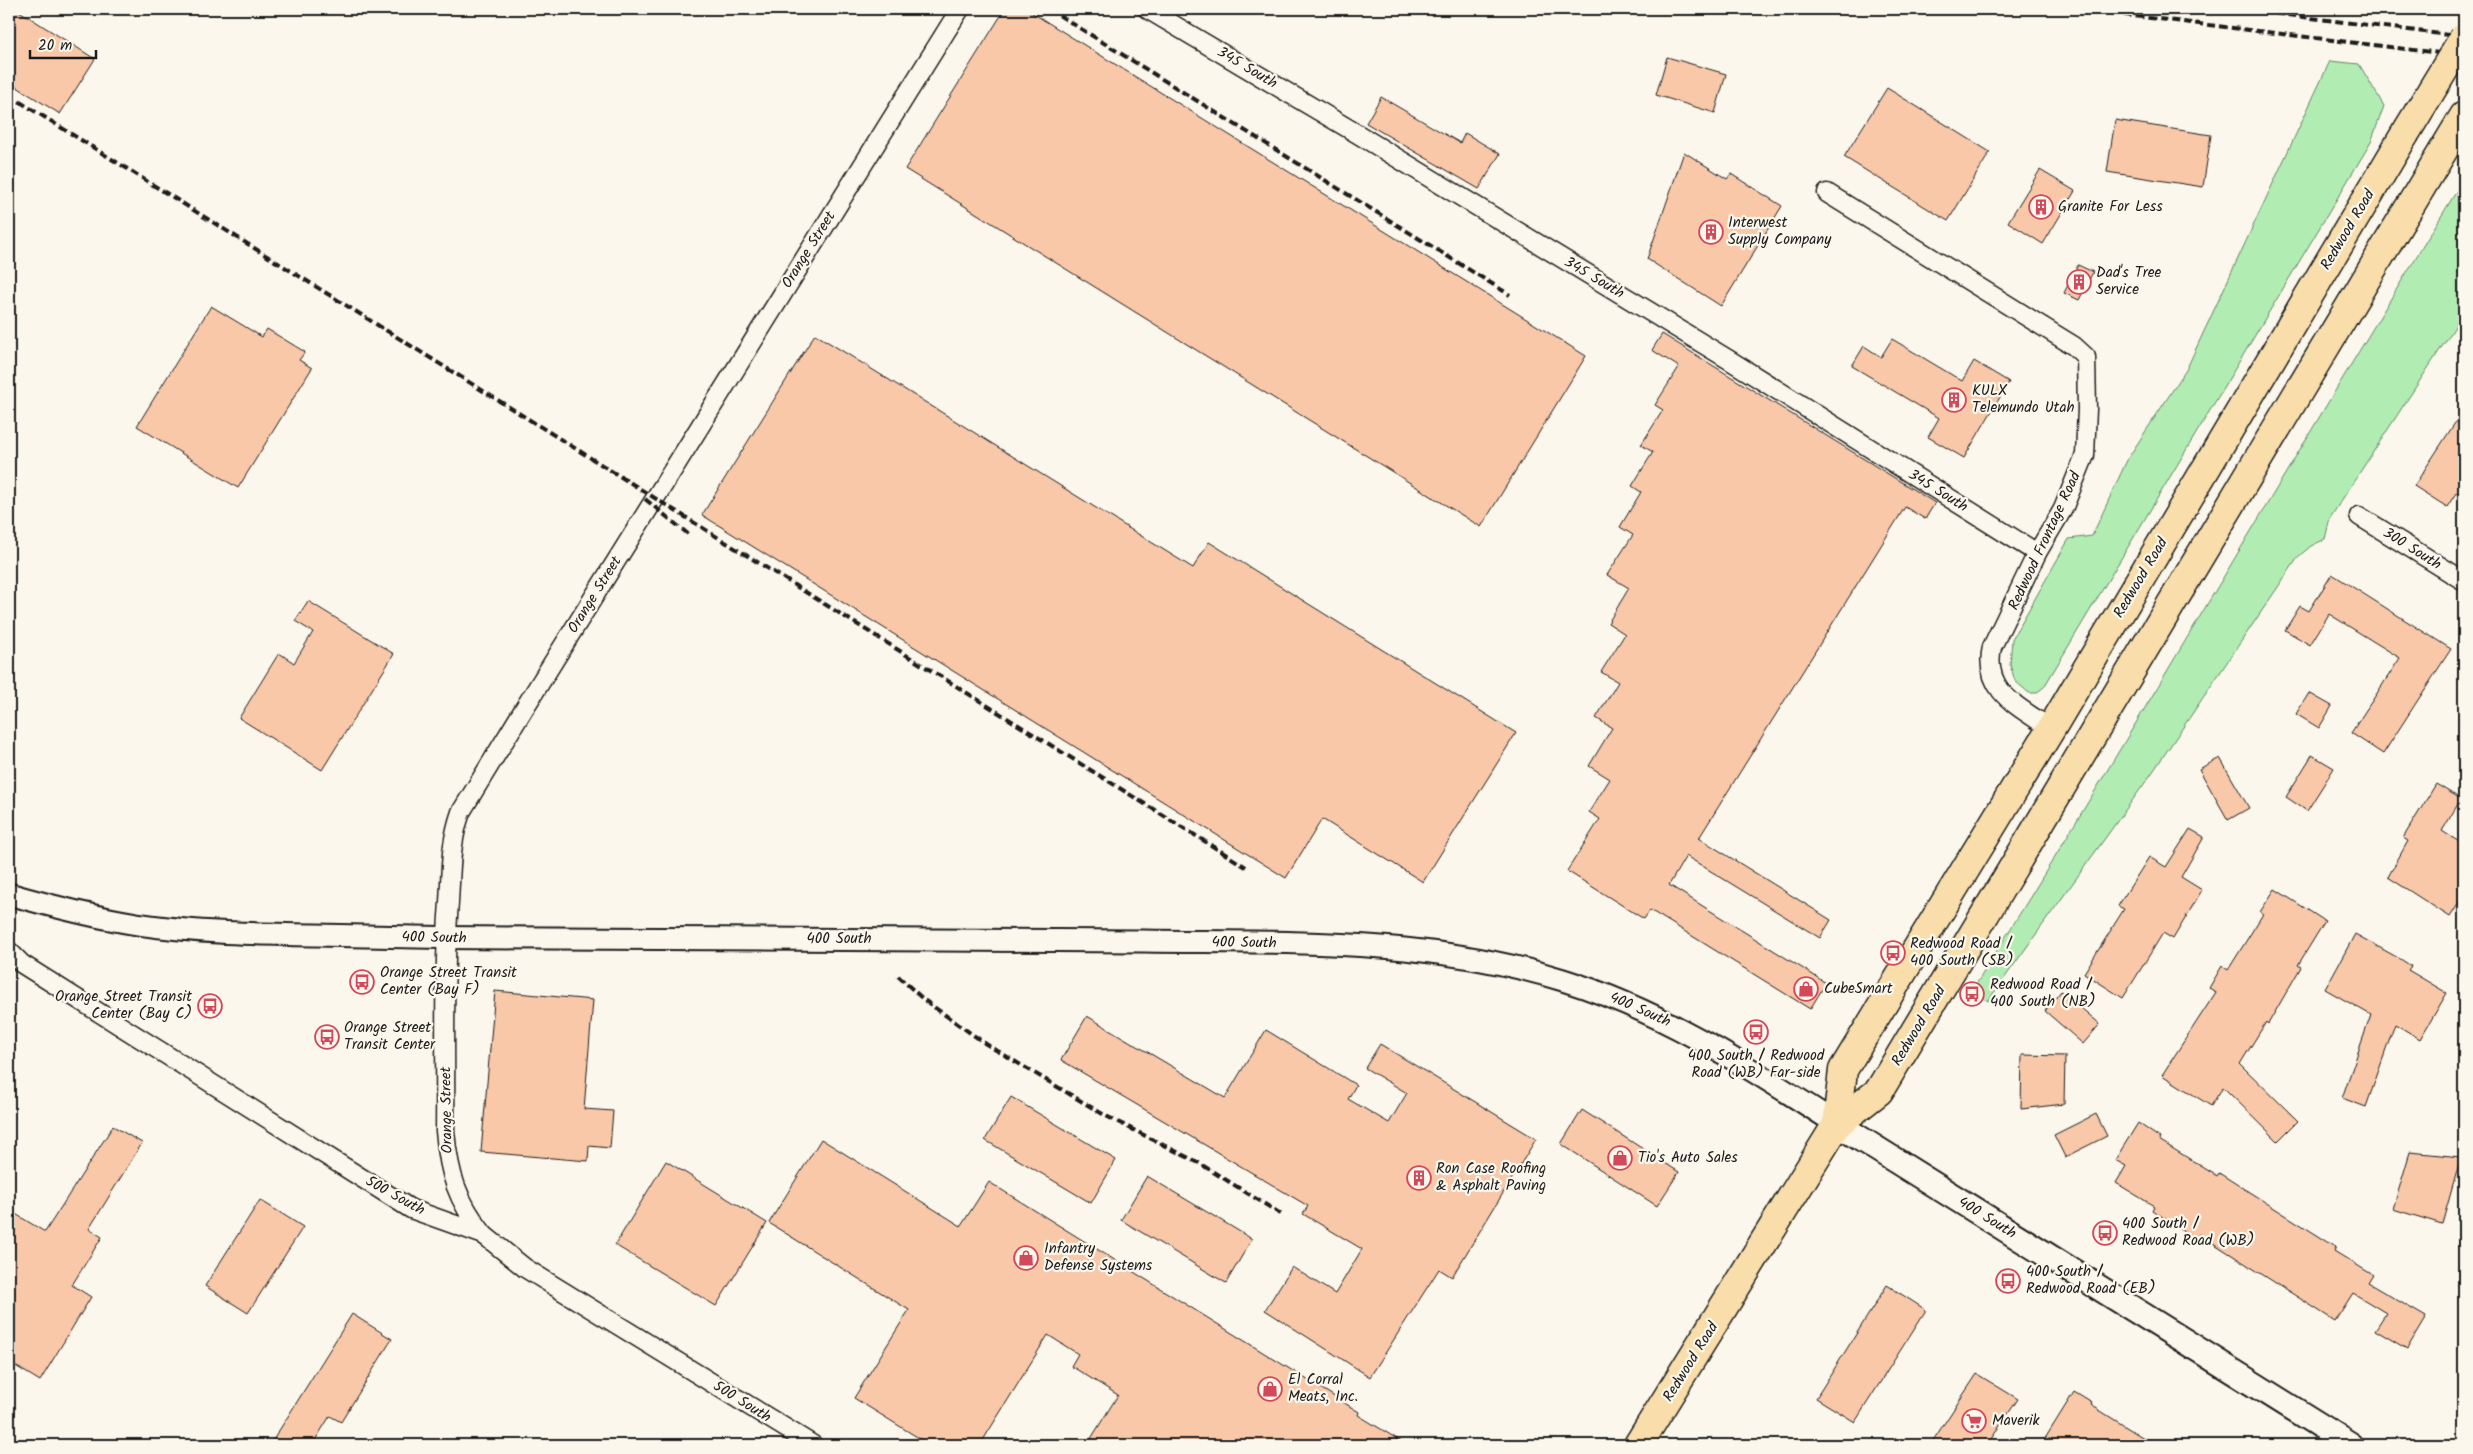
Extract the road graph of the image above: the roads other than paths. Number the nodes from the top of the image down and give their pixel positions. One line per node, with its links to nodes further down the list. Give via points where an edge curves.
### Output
1 (960, 9): 11 (street, Orange Street, via 471,794 454,832)
2 (1146, 9): 7 (street, 345 South, via 1731,361)
3 (2464, 37): 9 (main road, Redwood Road, bridge)
4 (2464, 116): 13 (main road, Redwood Road, via 1879,1091)
5 (1827, 193): 7 (street, Redwood Frontage Road, via 2074,346 2086,357 2088,409 2084,454 2063,509)
6 (2359, 516): 8 (street, 300 South)
7 (2037, 553): 9 (street, Redwood Frontage Road, via 1992,647 1989,660 1997,687 2008,699)
8 (2464, 582)
9 (2051, 729): 13 (main road, Redwood Road, via 1843,1070)
10 (9, 894): 11 (street, 400 South, via 94,916 178,928 250,934)
11 (445, 938): 13 (street, 400 South, via 955,939 1338,944 1427,950 1532,971 1640,1009 1708,1043); 14 (street, Orange Street, via 444,1132 447,1158 455,1188)
12 (9, 951): 14 (street, 500 South, via 22,964 411,1209)
13 (1837, 1124): 16 (main road, Redwood Road); 17 (main road, 400 South)
14 (484, 1235): 15 (street, 500 South, via 525,1268)
15 (813, 1445)
16 (1638, 1445)
17 (2351, 1445)

